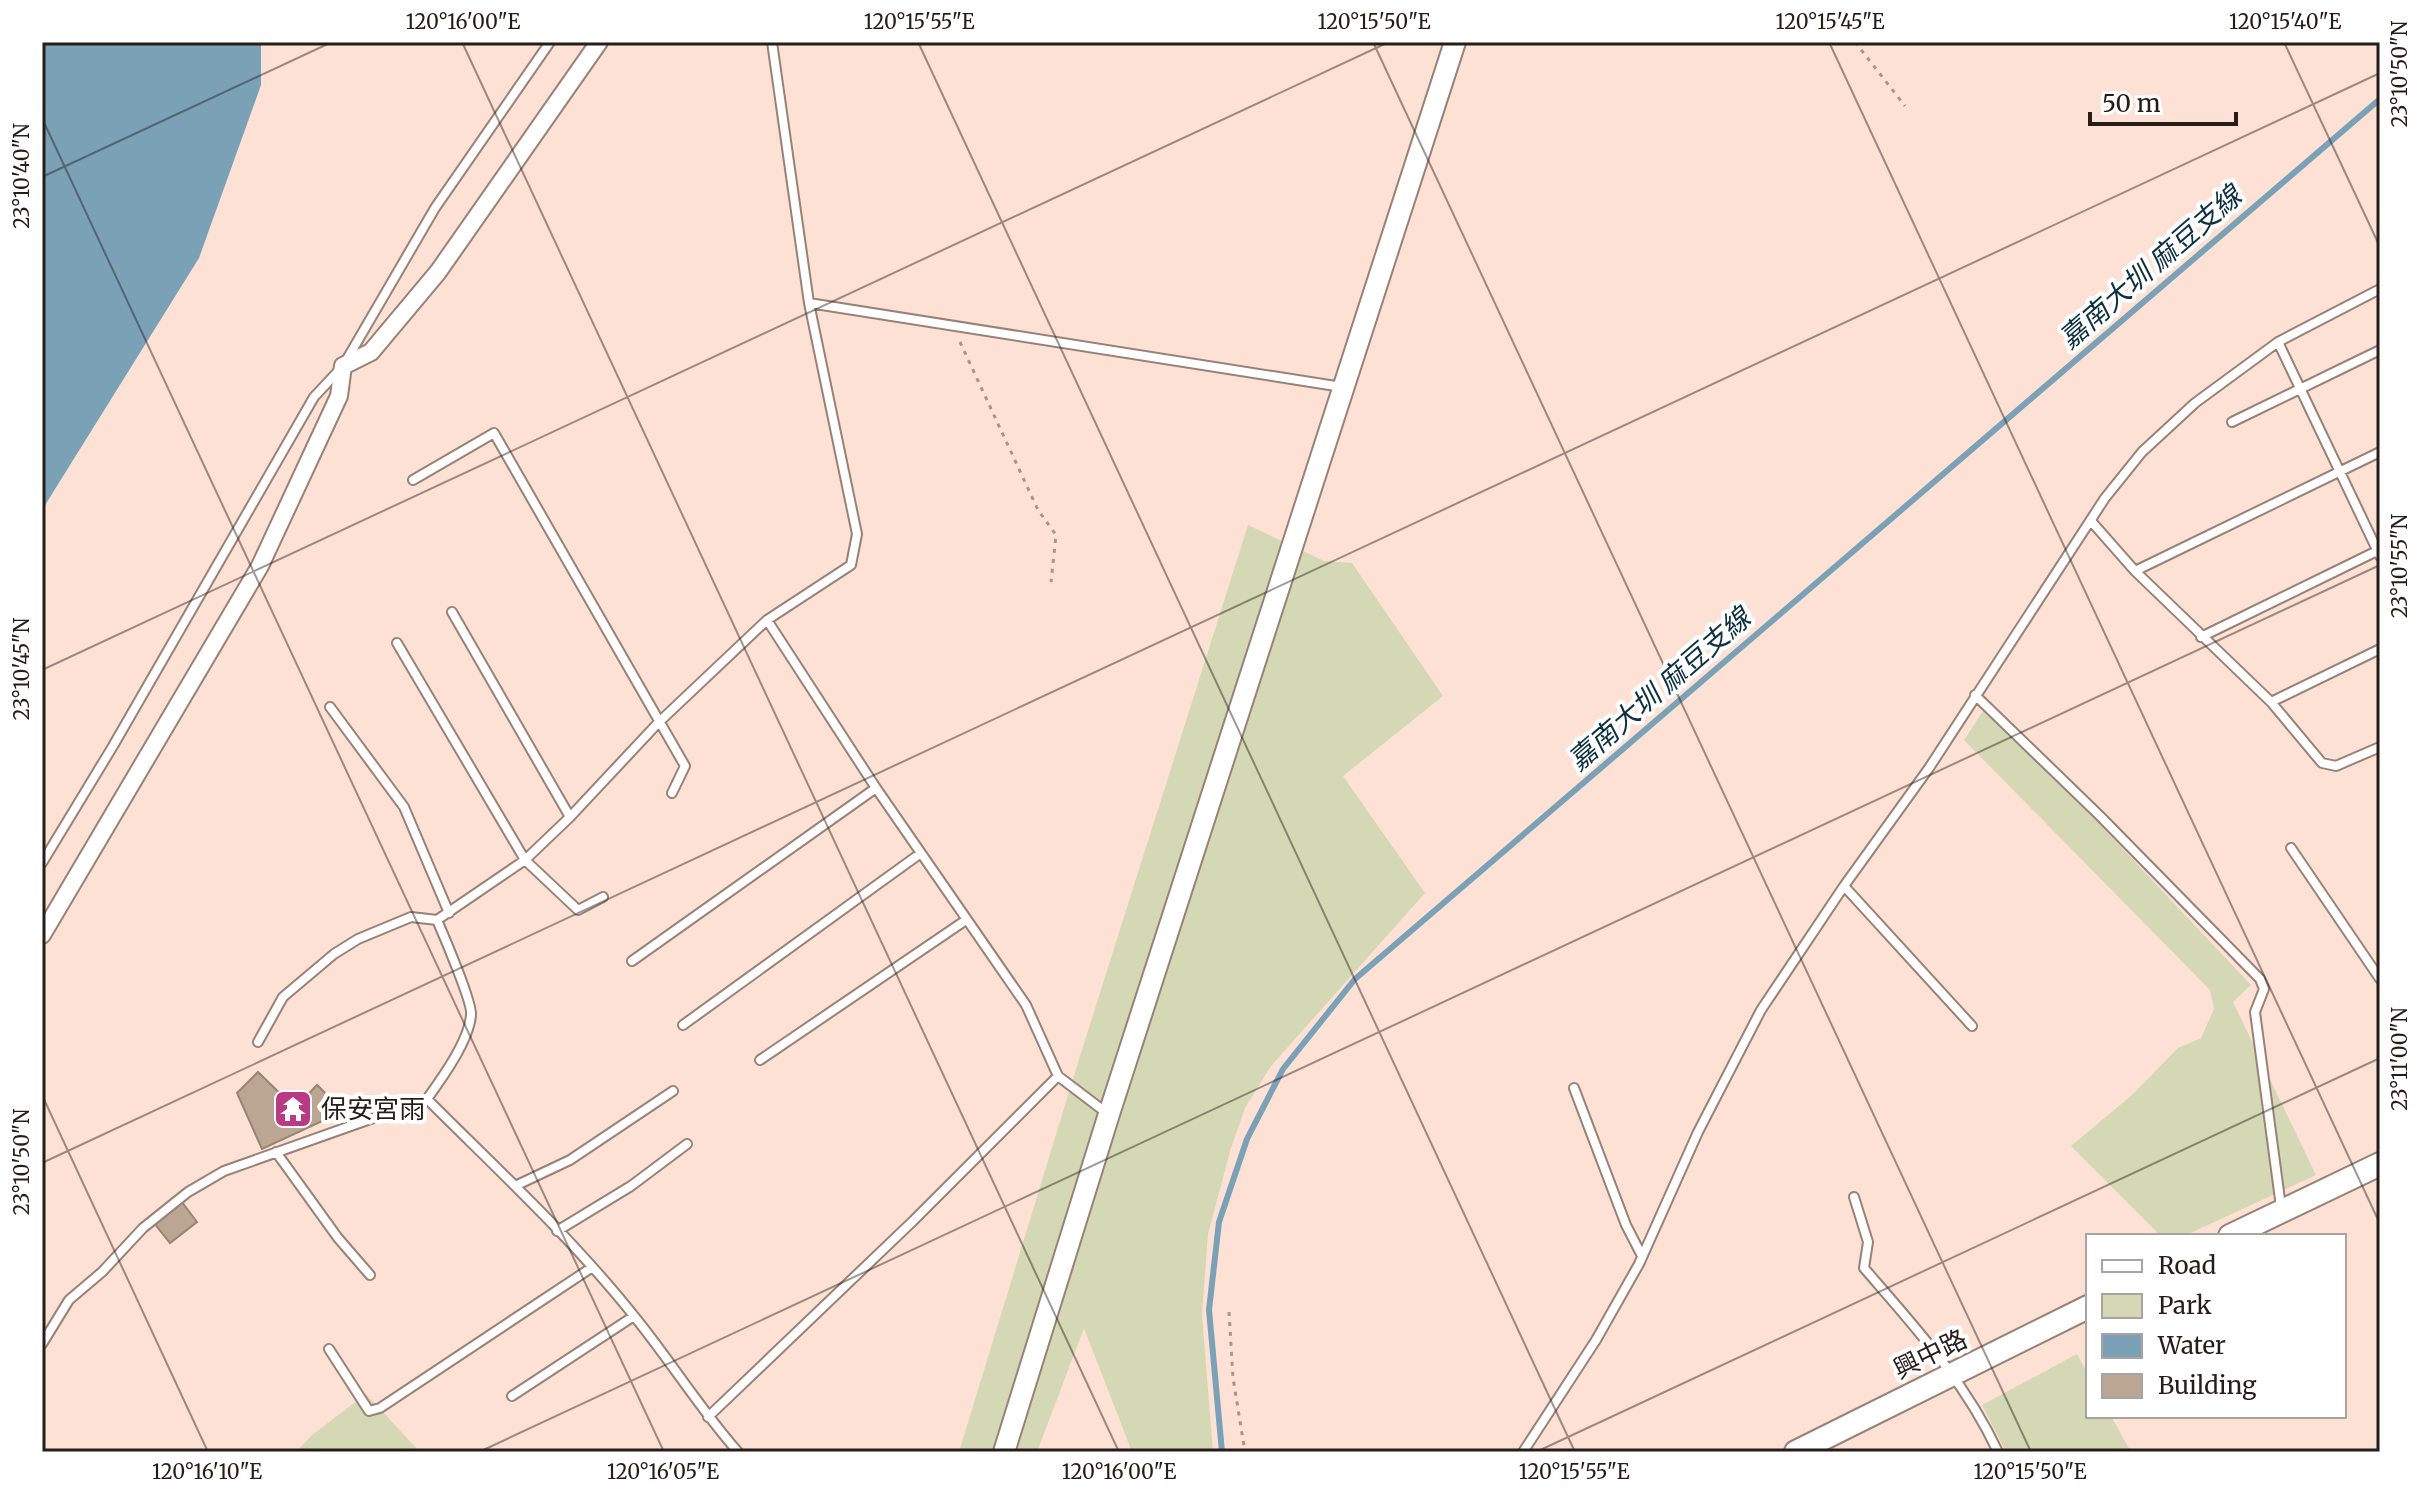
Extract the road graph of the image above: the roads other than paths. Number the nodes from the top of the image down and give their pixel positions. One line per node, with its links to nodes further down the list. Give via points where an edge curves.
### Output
1 (550, 42): 9 (lane, via 435,208)
2 (599, 42): 9 (street, via 438,272 371,352)
3 (772, 42): 6 (lane)
4 (1455, 42): 10 (street)
5 (2380, 289): 7 (lane)
6 (809, 303): 10 (lane); 20 (lane, via 857,534 851,565)
7 (2278, 342): 11 (lane); 16 (lane, via 2195,403 2142,452)
8 (2380, 350): 11 (lane)
9 (343, 366): 35 (lane, via 314,397); 41 (street, via 339,396 260,566)
10 (1342, 387): 52 (street)
11 (2300, 389): 12 (lane); 14 (lane)
12 (2232, 422)
13 (2380, 452): 14 (lane)
14 (2340, 471): 17 (lane); 18 (lane)
15 (413, 480): 27 (lane, via 494,433)
16 (2091, 521): 18 (lane); 24 (lane)
17 (2379, 552): 21 (lane)
18 (2135, 571): 21 (lane)
19 (452, 612): 31 (lane)
20 (767, 620): 27 (lane); 29 (lane)
21 (2201, 637): 25 (lane)
22 (397, 643): 34 (lane)
23 (2380, 649): 25 (lane)
24 (1975, 695): 36 (lane); 58 (lane, via 2260,979 2264,989 2255,1012)
25 (2271, 702): 28 (lane, via 2322,763 2336,766)
26 (330, 707): 38 (lane, via 404,807)
27 (658, 723): 30 (lane, via 685,766); 31 (lane)
28 (2380, 747)
29 (876, 788): 33 (lane); 42 (lane)
30 (672, 793)
31 (570, 817): 34 (lane)
32 (2291, 848): 43 (lane)
33 (921, 853): 40 (lane); 44 (lane)
34 (525, 860): 37 (lane, via 578,910); 38 (lane)
35 (42, 863)
36 (1844, 886): 45 (lane); 61 (lane, via 1761,1010)
37 (603, 897)
38 (449, 913): 39 (lane)
39 (437, 920): 46 (lane, via 411,917 334,954 283,997); 51 (lane, via 472,1013 466,1034)
40 (966, 920): 47 (lane); 48 (lane, via 1026,1005)
41 (42, 935)
42 (632, 961)
43 (2380, 979)
44 (683, 1025)
45 (1972, 1026)
46 (258, 1042)
47 (760, 1060)
48 (1058, 1076): 52 (lane); 70 (lane)
49 (1574, 1088): 61 (lane)
50 (673, 1091): 56 (lane, via 582,1153)
51 (427, 1099): 54 (lane); 56 (lane)
52 (1109, 1114): 72 (street)
53 (687, 1144): 59 (lane)
54 (276, 1152): 63 (lane); 66 (lane, via 224,1171 143,1228 69,1300)
55 (2380, 1164): 58 (main road)
56 (515, 1186): 59 (lane)
57 (1854, 1197): 68 (lane, via 1868,1242 1864,1268)
58 (2281, 1211): 60 (main road)
59 (557, 1231): 62 (lane)
60 (2234, 1234)
61 (1642, 1256): 73 (lane, via 1596,1340)
62 (591, 1268): 65 (lane); 67 (lane, via 380,1408 369,1411)
63 (370, 1275)
64 (2086, 1308): 68 (main road, 興中路)
65 (634, 1316): 69 (lane); 70 (lane)
66 (42, 1344)
67 (329, 1349)
68 (1954, 1374): 74 (main road, 興中路); 75 (lane)
69 (512, 1396)
70 (708, 1417): 71 (lane)
71 (738, 1452)
72 (1004, 1452)
73 (1523, 1452)
74 (1796, 1452)
75 (1998, 1452)

